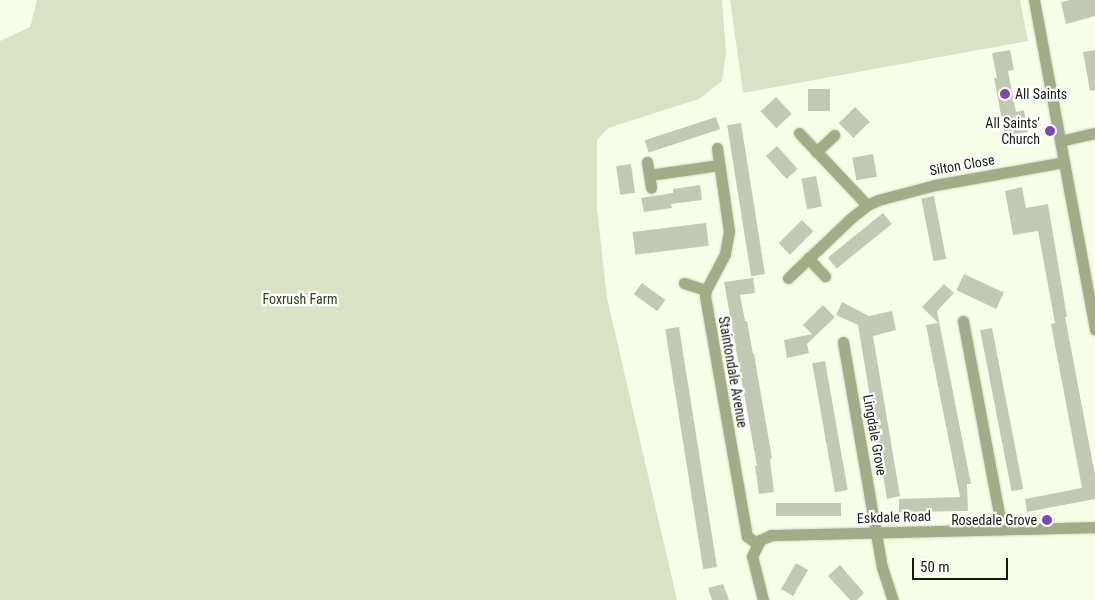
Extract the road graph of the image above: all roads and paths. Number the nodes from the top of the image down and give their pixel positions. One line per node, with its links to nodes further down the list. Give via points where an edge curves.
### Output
1 (1034, 0): 5 (street)
2 (1095, 133): 5 (street)
3 (799, 134): 7 (street)
4 (834, 135): 7 (street)
5 (1060, 141): 9 (street)
6 (717, 148): 10 (street)
7 (816, 152): 13 (street)
8 (647, 162): 11 (street)
9 (1064, 162): 13 (street, Silton Close, via 900,192); 20 (street)
10 (719, 165): 11 (street); 18 (street, via 729,230 725,254)
11 (649, 175): 12 (street)
12 (652, 188)
13 (866, 205): 14 (street, Silton Close)
14 (808, 258): 15 (street); 16 (street, Silton Close)
15 (825, 276)
16 (788, 278)
17 (684, 283): 18 (street)
18 (706, 290): 25 (street, Staintondale Avenue, via 747,536)
19 (963, 321): 23 (street)
20 (1095, 329)
21 (843, 342): 24 (street, Lingdale Grove)
22 (1095, 527): 23 (street, Eskdale Road)
23 (1002, 529): 24 (street, Eskdale Road)
24 (877, 533): 25 (street, Eskdale Road, via 771,536); 27 (street, Lingdale Grove, via 886,585)
25 (757, 544): 26 (street, via 752,562)
26 (763, 600)
27 (893, 600)

